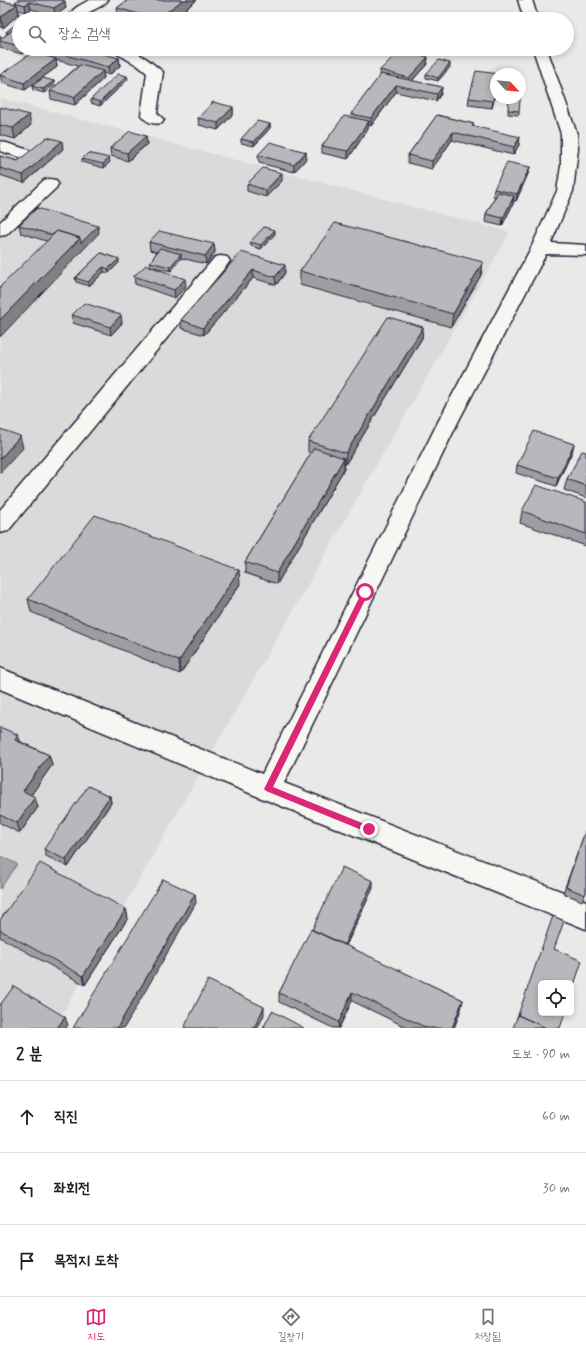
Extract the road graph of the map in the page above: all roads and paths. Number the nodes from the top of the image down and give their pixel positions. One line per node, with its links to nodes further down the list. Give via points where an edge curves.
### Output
1 (101, 0): 3 (street)
2 (525, 0): 4 (street)
3 (79, 12)
4 (529, 12)
5 (131, 56): 7 (street, via 155,72 149,115)
6 (542, 56): 12 (street, via 569,134 570,149 565,191)
7 (156, 120)
8 (0, 146): 9 (street)
9 (23, 152)
10 (50, 184): 11 (street)
11 (0, 231)
12 (540, 248): 13 (street); 17 (street, via 448,422)
13 (586, 250)
14 (221, 261): 15 (street)
15 (0, 525)
16 (0, 678): 17 (street)
17 (268, 789): 18 (street)
18 (586, 915)

